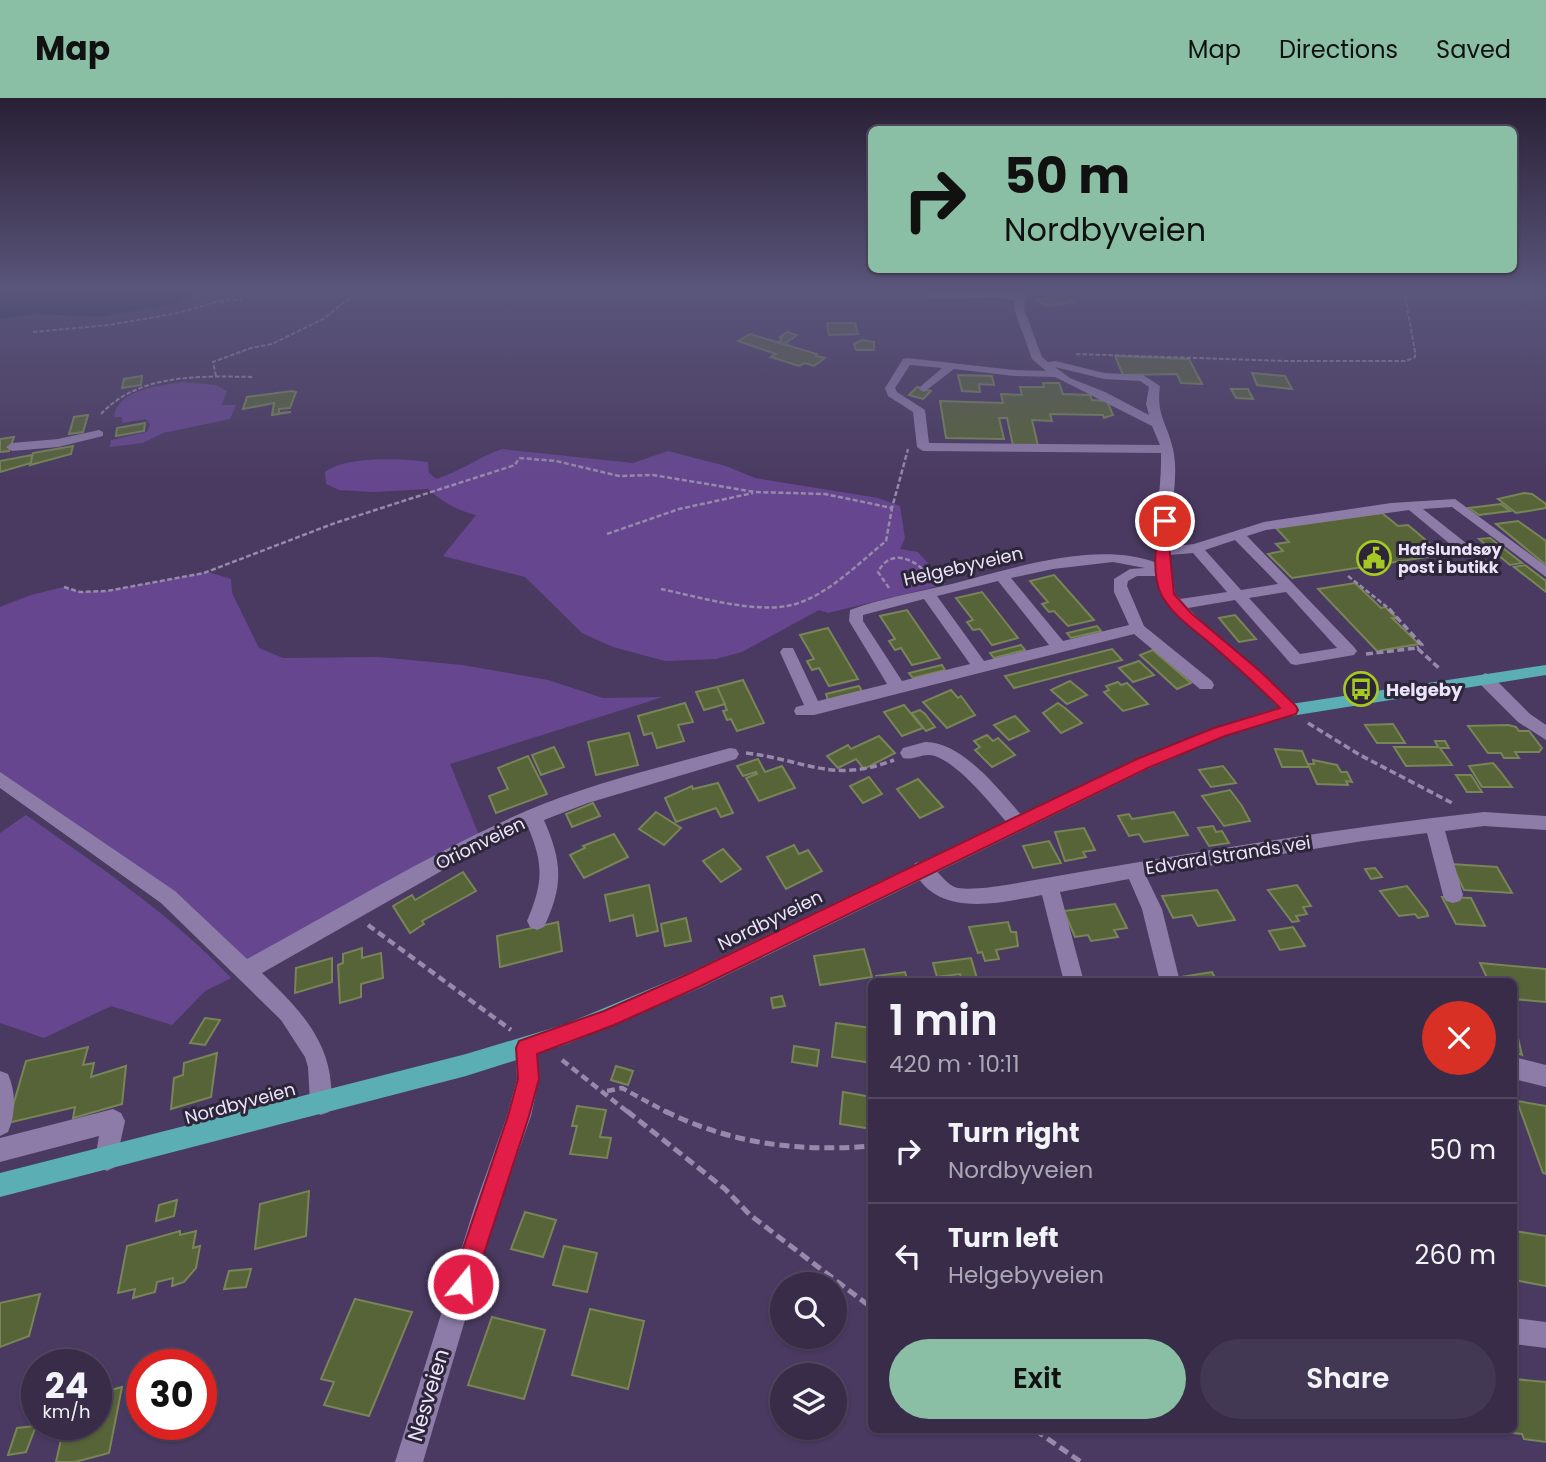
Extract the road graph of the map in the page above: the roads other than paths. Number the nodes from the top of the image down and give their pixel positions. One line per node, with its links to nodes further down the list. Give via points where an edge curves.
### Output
1 (1035, 354): 3 (street)
2 (950, 367): 3 (street, via 1034,375); 4 (street); 8 (street, via 907,361 890,388 892,394 919,410 923,447)
3 (1051, 368): 5 (street); 5 (street, via 1153,383)
4 (924, 389)
5 (1157, 424): 8 (street)
6 (99, 434): 7 (street)
7 (12, 447)
8 (1167, 449): 13 (street)
9 (1412, 506): 10 (street, via 1264,526); 12 (street); 15 (street, via 1455,503)
10 (1238, 535): 11 (street); 17 (street)
11 (1196, 548): 13 (street); 19 (street)
12 (1466, 550)
13 (1163, 552): 14 (street)
14 (1164, 572): 16 (street, Helgebyveien, via 1139,560 1098,558); 20 (street); 21 (street, via 1135,572 1121,579 1120,592)
15 (1546, 573)
16 (1002, 576): 18 (street, Helgebyveien); 22 (street)
17 (1289, 587): 19 (street); 19 (street, via 1349,651 1296,660)
18 (919, 593): 24 (street); 28 (street, Helgebyveien, via 854,615)
19 (1238, 595): 20 (street)
20 (1175, 605): 29 (street)
21 (1137, 628): 22 (street); 27 (street)
22 (1059, 648): 24 (street)
23 (788, 652): 28 (street, via 808,710)
24 (980, 667): 28 (street)
25 (1546, 670): 26 (main road, Nordbyveien)
26 (1485, 679): 29 (main road, Nordbyveien); 30 (street)
27 (1206, 685)
28 (898, 688)
29 (1291, 710): 35 (main road, Nordbyveien, via 1184,746)
30 (1546, 734)
31 (909, 753): 35 (street, via 928,748 943,753 979,780)
32 (730, 754): 34 (street, Orionveien, via 584,797)
33 (0, 779): 43 (street, via 168,897)
34 (533, 817): 42 (street, via 552,869); 43 (street, Orionveien, via 445,859)
35 (1017, 822): 38 (main road, Nordbyveien)
36 (1546, 823): 37 (street, Edvard Strands vei, via 1484,819)
37 (1433, 825): 39 (street, Edvard Strands vei); 41 (street, via 1442,843)
38 (922, 869): 40 (street, Edvard Strands vei, via 940,888 959,896); 46 (main road, Nordbyveien, via 652,1000)
39 (1134, 870): 40 (street, Edvard Strands vei); 45 (street, via 1152,909)
40 (1049, 886): 44 (street)
41 (1453, 895)
42 (537, 920)
43 (246, 971): 50 (street, via 289,1013 314,1052)
44 (1073, 978)
45 (1169, 978)
46 (526, 1048): 50 (main road, Nordbyveien); 57 (street, Nesveien, via 528,1079 519,1116)
47 (1517, 1069): 48 (street)
48 (1546, 1076)
49 (0, 1082): 51 (street, via 4,1092)
50 (321, 1104): 53 (main road, Nordbyveien)
51 (0, 1124)
52 (0, 1150): 53 (street, via 113,1121)
53 (107, 1158): 54 (main road, Nordbyveien)
54 (0, 1185)
55 (1517, 1331): 56 (street)
56 (1546, 1335)
57 (409, 1462)

